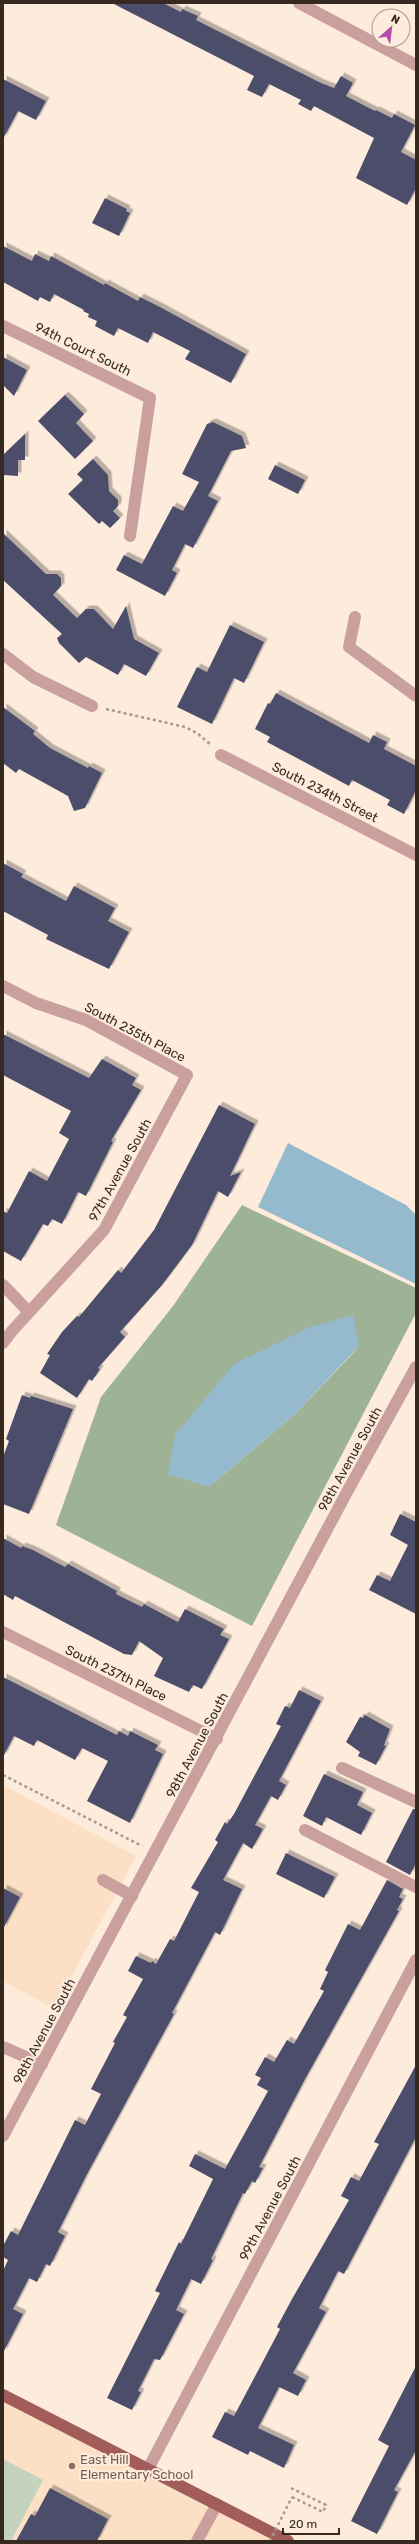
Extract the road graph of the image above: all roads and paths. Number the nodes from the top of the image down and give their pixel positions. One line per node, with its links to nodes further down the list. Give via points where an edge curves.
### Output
1 (299, 3): 2 (street)
2 (416, 65)
3 (3, 326): 4 (street, 94th Court South, via 150,398)
4 (130, 536)
5 (355, 617): 7 (street, via 348,647)
6 (3, 654): 8 (street, via 33,677)
7 (416, 696)
8 (92, 706): 9 (path, via 185,727 207,740)
9 (221, 755): 10 (street, South 234th Street)
10 (416, 854)
11 (3, 986): 12 (street, South 235th Place, via 36,1003 86,1020)
12 (187, 1075): 14 (street, 97th Avenue South, via 104,1230)
13 (3, 1285): 14 (street)
14 (29, 1312): 15 (street, 97th Avenue South)
15 (3, 1343)
16 (416, 1367): 18 (street, 98th Avenue South)
17 (3, 1632): 18 (street, South 237th Place)
18 (217, 1738): 23 (street, 98th Avenue South)
19 (342, 1768): 21 (street)
20 (3, 1775): 23 (path)
21 (416, 1802)
22 (305, 1830): 25 (street)
23 (156, 1853): 26 (street, 98th Avenue South)
24 (103, 1880): 26 (street)
25 (416, 1887)
26 (132, 1896): 29 (street, 98th Avenue South)
27 (416, 1960): 32 (street, 99th Avenue South)
28 (3, 2047): 29 (street)
29 (42, 2064): 30 (street, 98th Avenue South)
30 (3, 2136)
31 (3, 2395): 32 (main road)
32 (148, 2469): 34 (main road)
33 (291, 2488): 36 (path, bridge, via 326,2505 323,2512 292,2497)
34 (217, 2504): 35 (street); 37 (main road)
35 (197, 2541)
36 (270, 2541)
37 (288, 2541)

